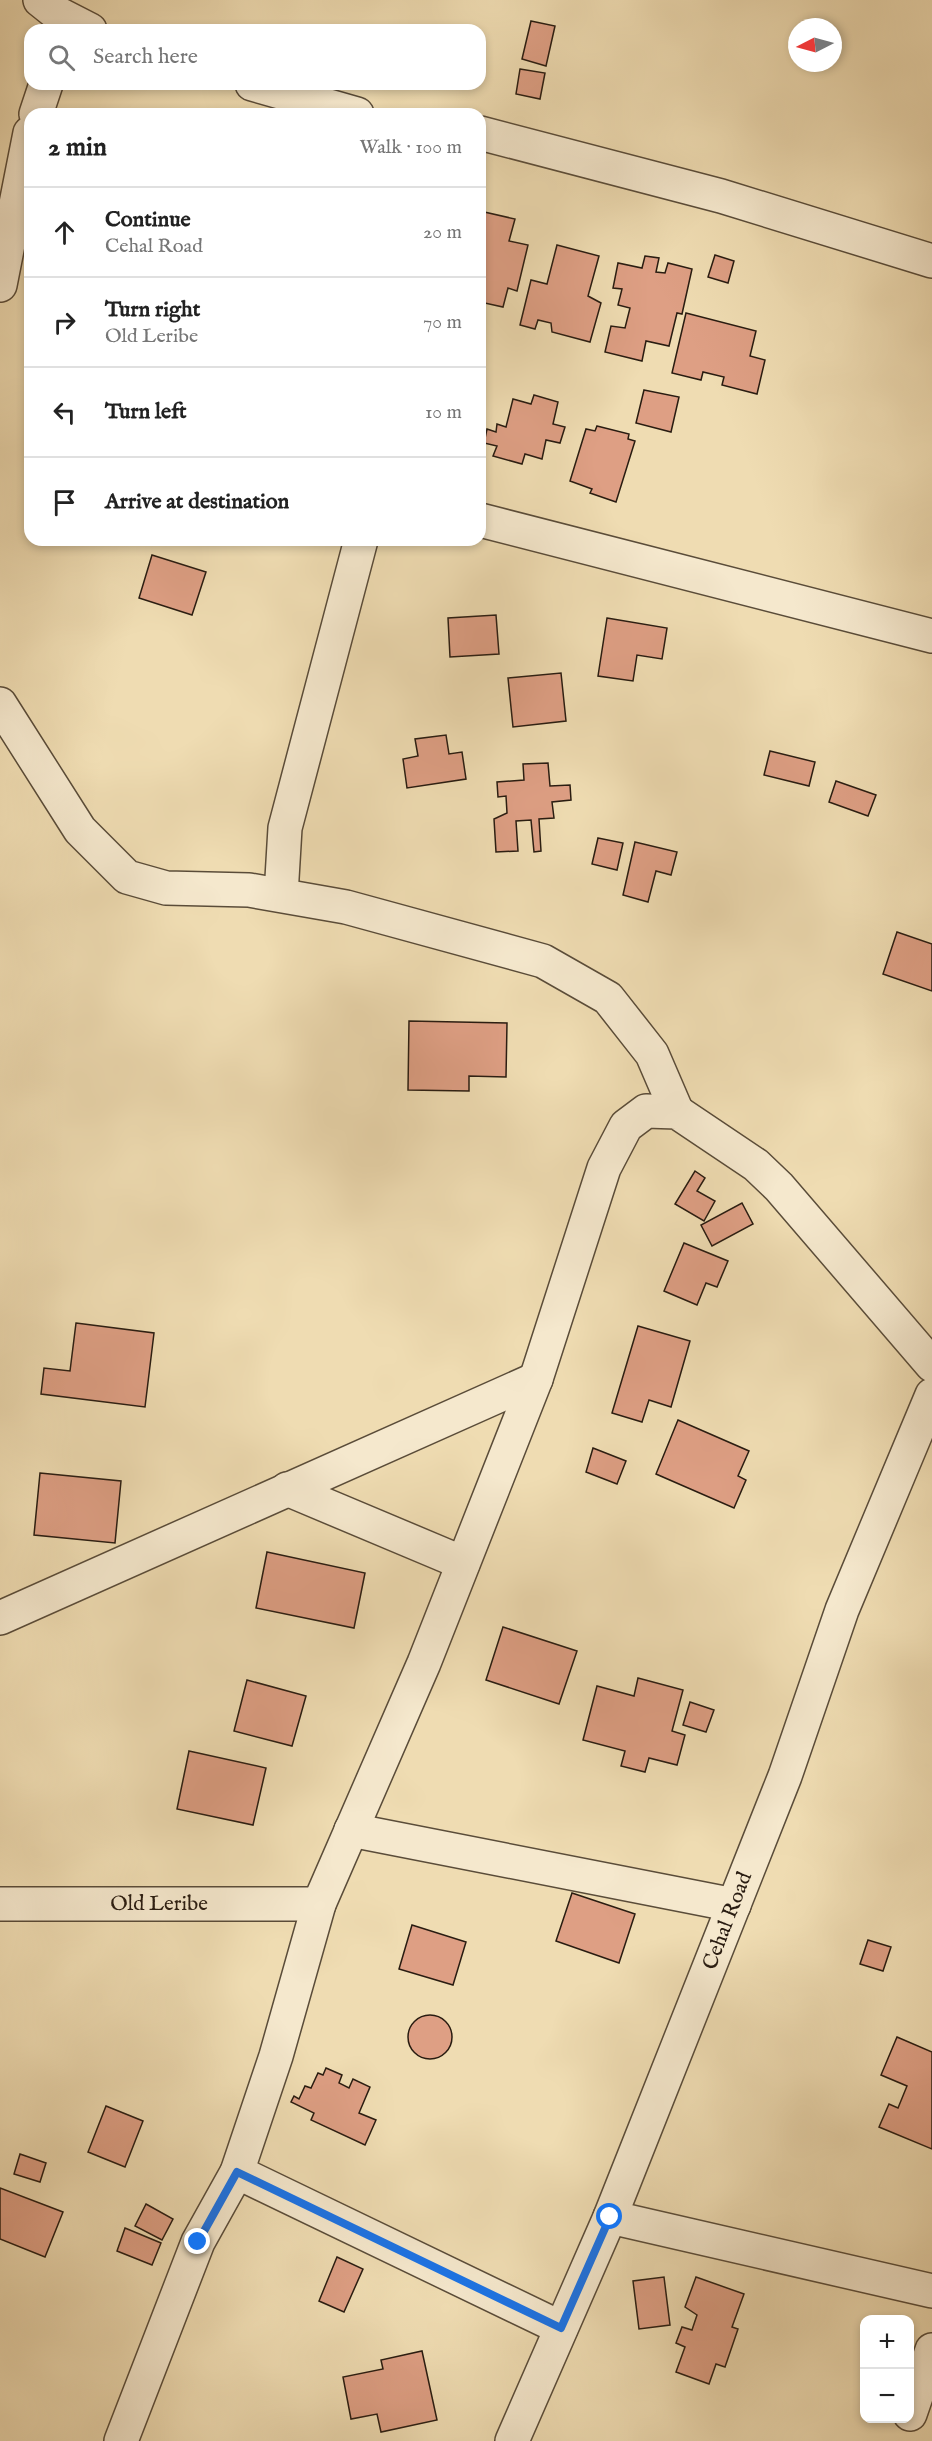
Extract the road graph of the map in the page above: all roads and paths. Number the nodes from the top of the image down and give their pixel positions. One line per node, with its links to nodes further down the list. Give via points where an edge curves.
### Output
1 (40, 0): 2 (street, via 55,12)
2 (78, 20)
3 (44, 90): 5 (street)
4 (273, 90): 6 (street)
5 (38, 108)
6 (336, 108)
7 (486, 135): 9 (street, via 721,196)
8 (24, 163): 10 (street)
9 (932, 261)
10 (0, 285)
11 (486, 522): 13 (street)
12 (359, 546): 15 (street, via 285,828)
13 (932, 636)
14 (0, 704): 15 (street, via 80,830 127,877 166,888 249,890)
15 (280, 895): 16 (street, via 346,907 543,961 608,998 652,1054)
16 (677, 1112): 17 (street, via 756,1165 779,1187); 18 (street, via 646,1111 626,1126 604,1168)
17 (932, 1365)
18 (536, 1379): 20 (street); 21 (street)
19 (932, 1395): 26 (street, Cehal Road, via 842,1610 785,1776)
20 (287, 1489): 21 (street); 22 (street)
21 (463, 1563): 23 (street)
22 (0, 1618)
23 (351, 1830): 25 (street); 26 (street)
24 (0, 1904): 25 (street, Old Leribe)
25 (319, 1904): 27 (street, via 276,2056)
26 (734, 1905): 28 (street, Cehal Road)
27 (237, 2172): 30 (street); 34 (street, via 198,2242)
28 (610, 2217): 29 (street); 30 (street, Cehal Road)
29 (932, 2291)
30 (561, 2328): 35 (street, Cehal Road)
31 (932, 2350): 32 (street)
32 (914, 2400)
33 (906, 2423): 36 (street)
34 (121, 2441)
35 (512, 2441)
36 (900, 2441)

